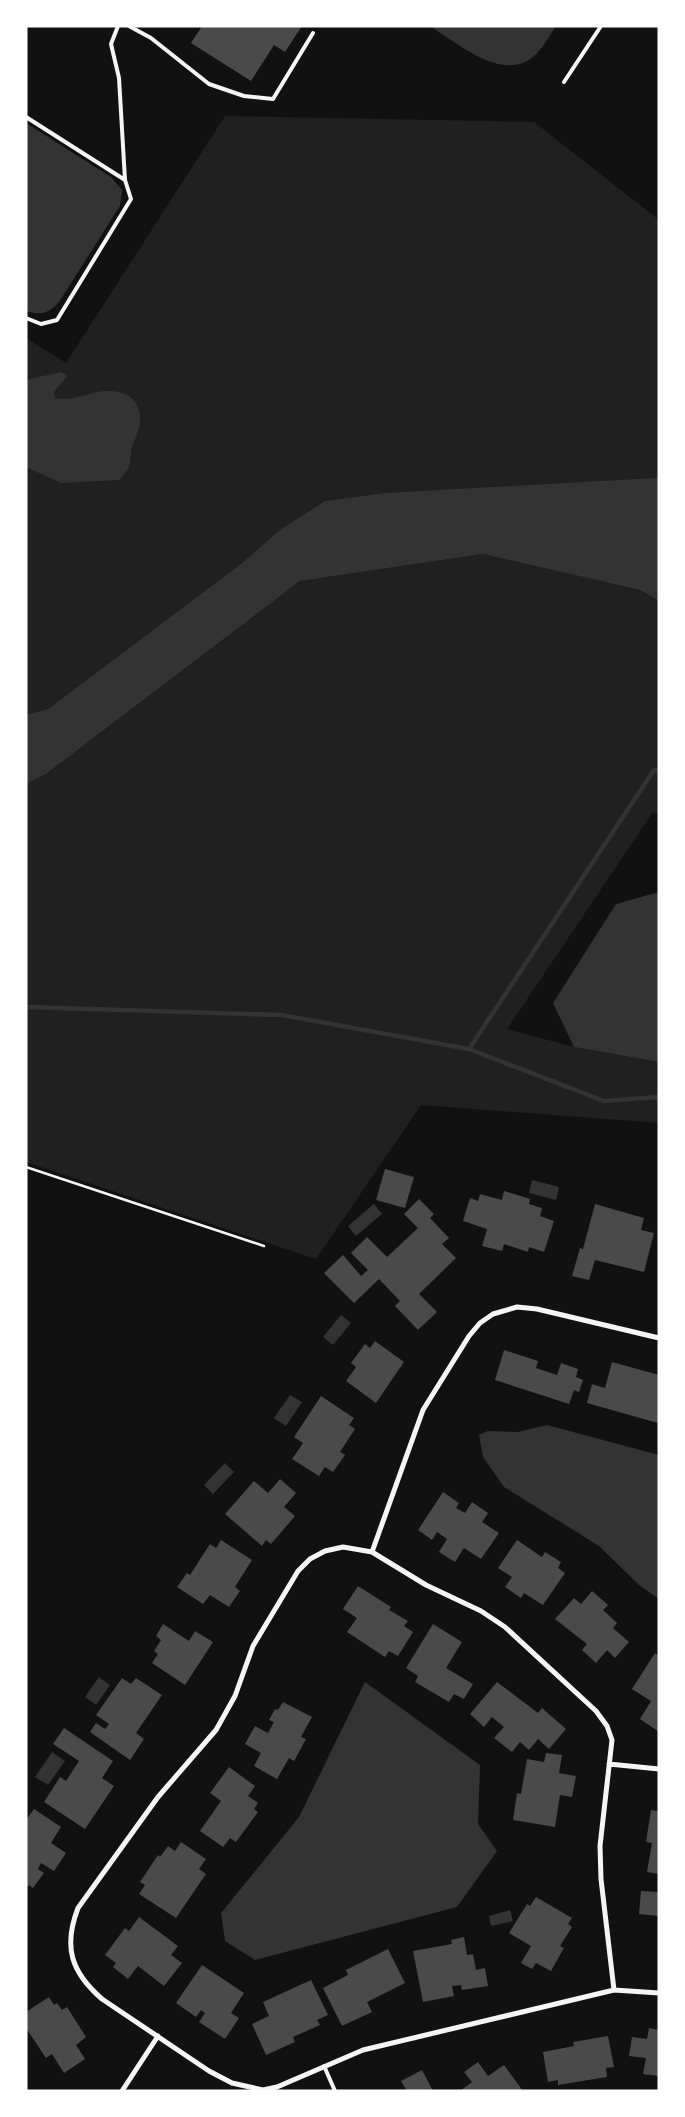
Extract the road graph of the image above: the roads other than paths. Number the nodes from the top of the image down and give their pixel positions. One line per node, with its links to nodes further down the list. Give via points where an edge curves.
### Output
1 (118, 26): 7 (lane, via 111,44 119,78)
2 (129, 26): 4 (lane, via 151,38 209,84 244,96 273,99)
3 (601, 26): 5 (lane)
4 (313, 33)
5 (564, 82)
6 (26, 117): 7 (lane)
7 (125, 180): 8 (lane, via 131,199 57,320 41,324)
8 (26, 318)
9 (659, 1338): 10 (street, via 517,1307 493,1314 480,1323 423,1410)
10 (372, 1552): 11 (street, via 505,1627 596,1711 612,1740); 15 (street, via 343,1547 325,1551 298,1571 253,1646 225,1717 158,1797 78,1908 70,1940 72,1958 79,1973 88,1986)
11 (609, 1764): 12 (street); 13 (street, via 600,1846)
12 (659, 1769)
13 (614, 1990): 14 (street); 16 (street, via 363,2050)
14 (659, 1993)
15 (158, 2036): 16 (street, via 209,2071 248,2088 263,2090 277,2087); 17 (street)
16 (324, 2066): 18 (lane)
17 (122, 2091)
18 (335, 2091)

